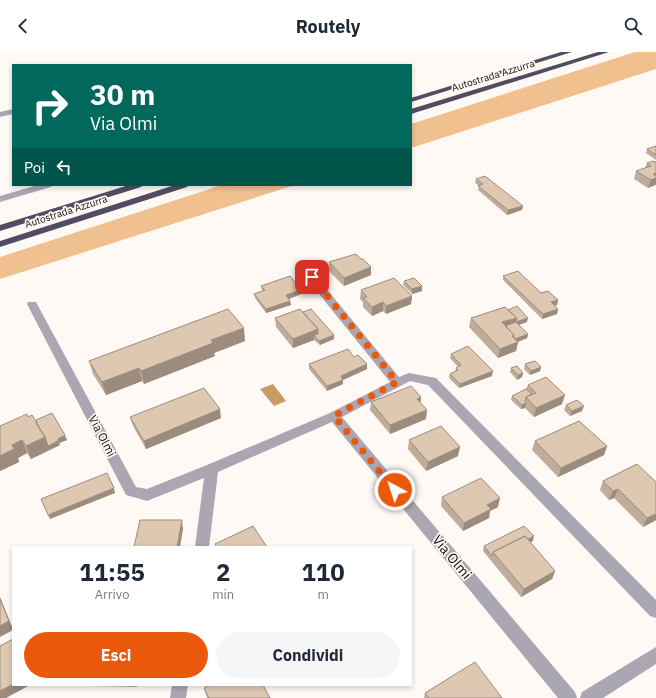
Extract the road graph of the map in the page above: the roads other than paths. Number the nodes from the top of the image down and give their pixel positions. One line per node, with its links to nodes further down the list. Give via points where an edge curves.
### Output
1 (568, 52): 3 (highway, Autostrada Azzurra)
2 (605, 52): 5 (highway, Autostrada Azzurra)
3 (412, 100)
4 (12, 111): 6 (street)
5 (412, 112)
6 (0, 114)
7 (45, 186): 10 (street)
8 (135, 186): 11 (highway, Autostrada Azzurra)
9 (181, 186): 12 (highway, Autostrada Azzurra)
10 (0, 199)
11 (0, 228)
12 (0, 244)
13 (302, 266): 15 (street)
14 (32, 304): 17 (street, Via Olmi, via 131,491 147,495)
15 (397, 382): 16 (street, Via Olmi); 19 (street, Via Olmi, via 409,377 432,381)
16 (334, 416): 17 (street, Via Olmi); 23 (street, Via Olmi)
17 (212, 470): 18 (street)
18 (202, 546)
19 (656, 611)
20 (656, 654): 24 (street)
21 (180, 686): 22 (street)
22 (178, 698)
23 (569, 698)
24 (588, 698)

